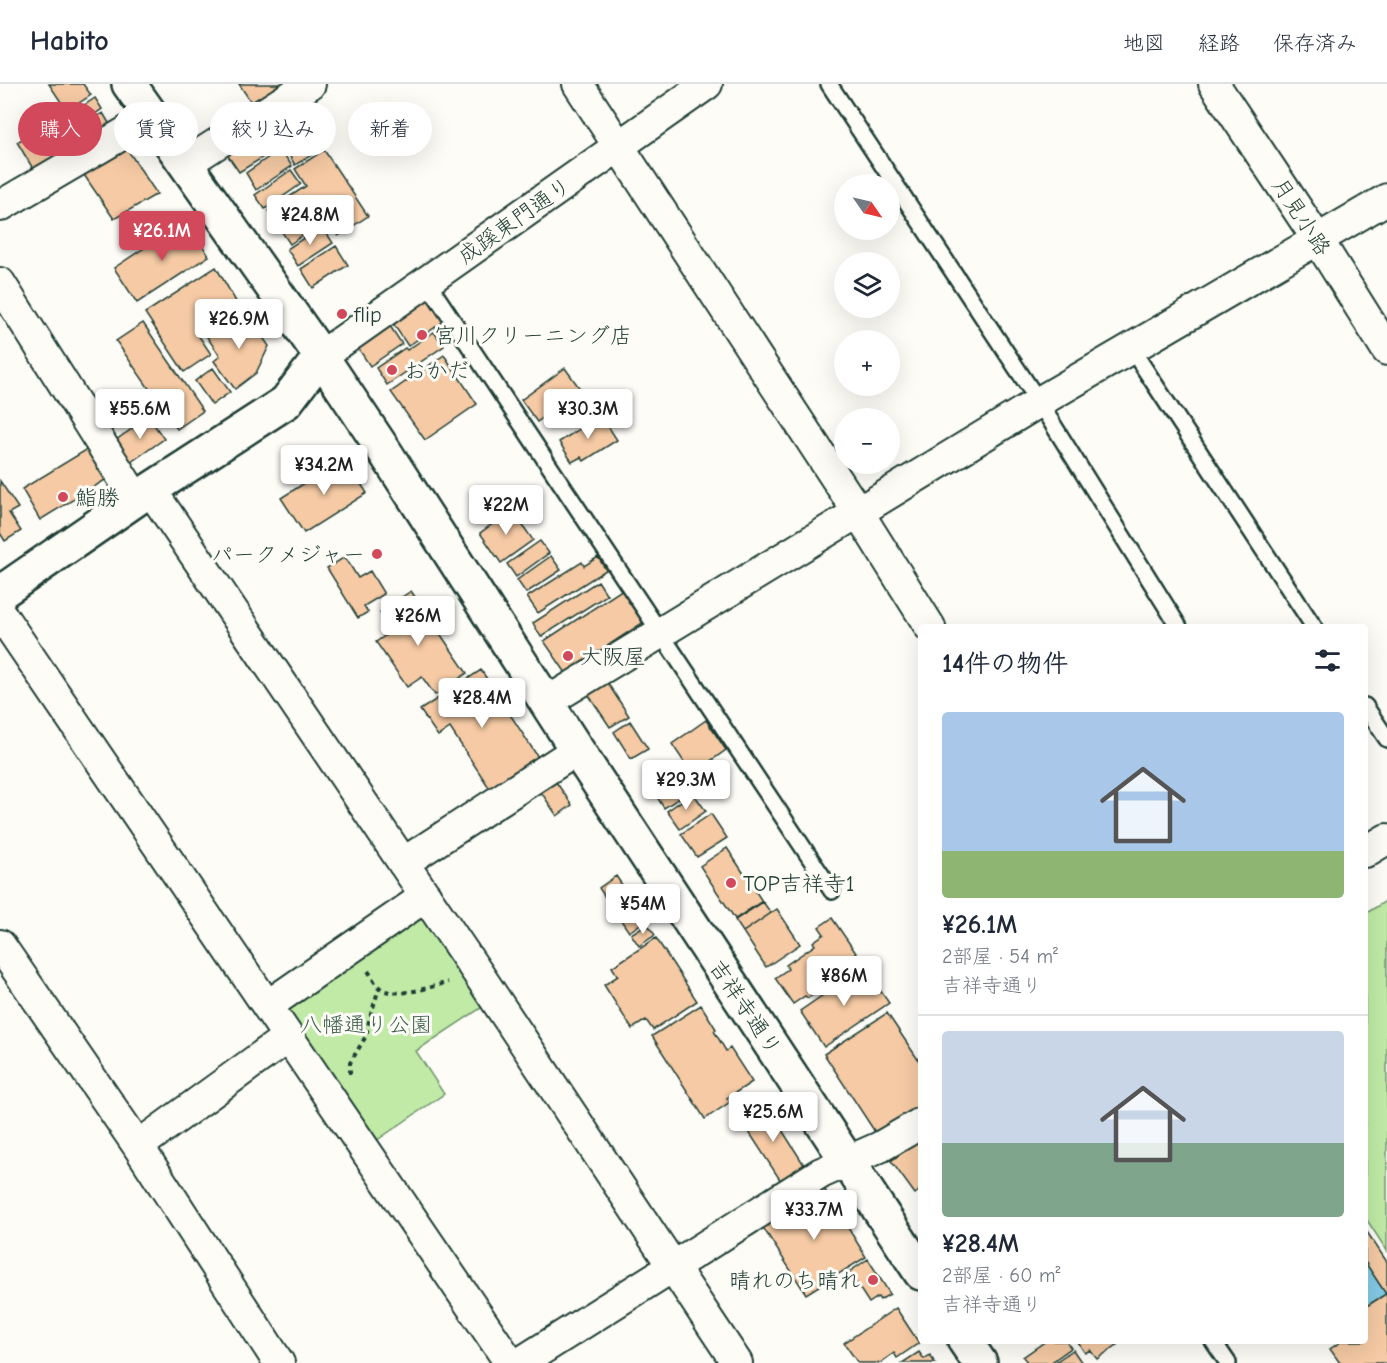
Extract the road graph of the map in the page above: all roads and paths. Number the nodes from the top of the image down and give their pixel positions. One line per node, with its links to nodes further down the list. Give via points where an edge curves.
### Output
1 (129, 84): 7 (main road, 吉祥寺通り)
2 (578, 84): 9 (street)
3 (707, 84): 9 (street, 成蹊東門通り)
4 (829, 84): 20 (lane)
5 (1214, 84): 14 (street, 月見小路)
6 (306, 85): 11 (street)
7 (142, 102)
8 (114, 139): 13 (street)
9 (620, 146): 15 (street, 成蹊東門通り); 22 (street)
10 (179, 156): 11 (main road, 吉祥寺通り)
11 (185, 164): 19 (main road, 吉祥寺通り)
12 (1387, 199): 14 (street)
13 (0, 206)
14 (1318, 240): 17 (street); 18 (street, 月見小路)
15 (427, 282): 19 (street, 成蹊東門通り); 28 (lane)
16 (0, 283): 21 (street)
17 (1131, 348): 20 (street); 27 (lane)
18 (1387, 350)
19 (321, 356): 21 (main road, via 286,402); 29 (main road, 吉祥寺通り)
20 (1039, 402): 22 (street); 26 (lane)
21 (143, 494): 23 (main road); 35 (street)
22 (858, 512): 25 (street); 28 (street)
23 (0, 593)
24 (0, 613): 40 (street)
25 (928, 624)
26 (1177, 624)
27 (1312, 624)
28 (662, 632): 29 (street); 36 (lane)
29 (547, 702): 32 (main road, 吉祥寺通り)
30 (1368, 711): 31 (lane)
31 (1387, 740)
32 (577, 750): 35 (street); 45 (main road, 吉祥寺通り)
33 (1387, 839): 34 (street)
34 (1368, 850)
35 (403, 863): 37 (street)
36 (832, 891)
37 (426, 896): 39 (street); 40 (street)
38 (0, 945): 44 (street)
39 (477, 972): 42 (path, via 434,987 393,994 379,988 366,1036 350,1063 350,1079); 46 (street)
40 (267, 1006): 41 (street)
41 (288, 1037): 42 (street); 44 (street)
42 (332, 1101): 51 (street)
43 (918, 1125): 45 (street)
44 (138, 1146): 50 (street)
45 (848, 1161): 46 (street, via 821,1173); 47 (main road, 吉祥寺通り)
46 (674, 1268): 52 (street); 53 (street)
47 (918, 1268)
48 (967, 1344): 54 (main road)
49 (1215, 1344): 55 (lane)
50 (279, 1363)
51 (510, 1363)
52 (520, 1363)
53 (737, 1363)
54 (980, 1363)
55 (1228, 1363)

